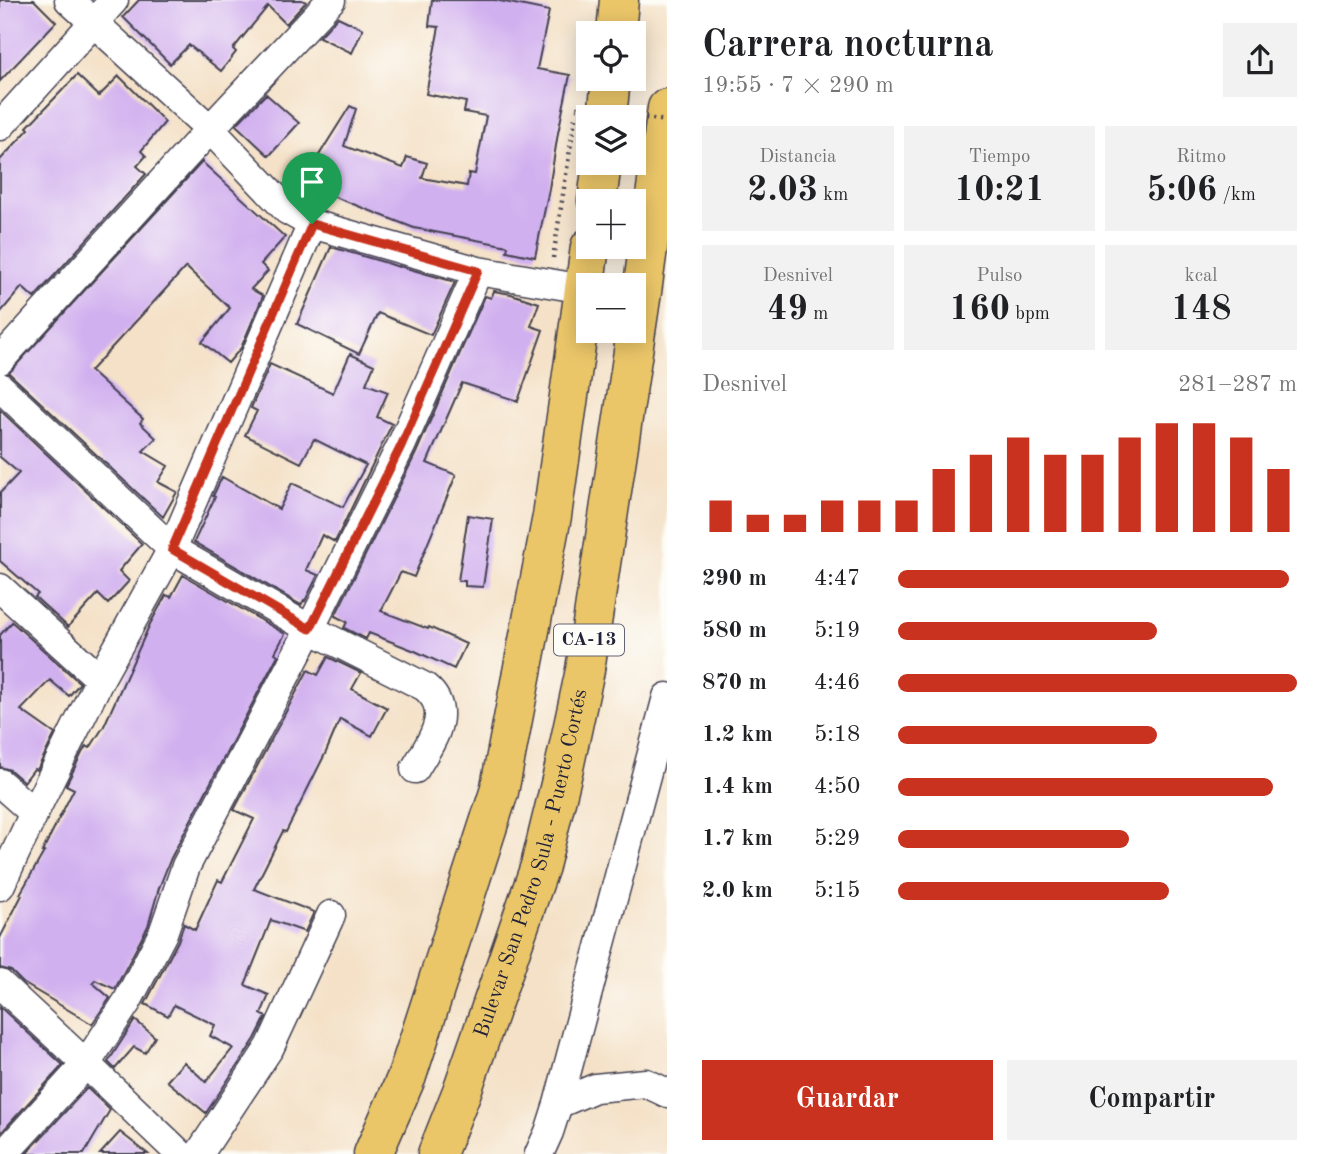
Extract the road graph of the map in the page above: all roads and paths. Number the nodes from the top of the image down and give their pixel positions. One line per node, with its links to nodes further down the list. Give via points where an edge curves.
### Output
1 (69, 0): 6 (street)
2 (114, 0): 6 (street)
3 (331, 0): 11 (street)
4 (619, 0): 5 (highway)
5 (617, 21)
6 (93, 23): 10 (street); 11 (street)
7 (667, 108): 13 (highway, Bulevar San Pedro Sula - Puerto Cortés / CA-13)
8 (646, 119): 9 (path, bridge)
9 (667, 121)
10 (0, 126)
11 (210, 129): 14 (street, via 287,210); 18 (street)
12 (582, 175): 17 (path)
13 (662, 176): 38 (highway, Bulevar San Pedro Sula - Puerto Cortés / CA-13, via 585,670 566,756 540,866)
14 (312, 224): 16 (street); 20 (street)
15 (583, 259): 17 (highway, CA-13)
16 (478, 271): 17 (street); 22 (street, via 401,446)
17 (567, 286): 37 (highway, CA-13, via 552,516 499,792 407,1076)
18 (0, 360)
19 (0, 387): 20 (street)
20 (172, 549): 22 (street); 23 (street)
21 (0, 588): 23 (street)
22 (310, 629): 25 (street, via 433,694 440,715 435,735); 31 (street, via 186,866 163,933 127,1002)
23 (100, 679): 27 (street)
24 (667, 698): 33 (street)
25 (415, 769)
26 (0, 783): 27 (street)
27 (34, 813): 28 (street)
28 (0, 886)
29 (331, 915): 36 (street, via 270,1046)
30 (0, 984): 31 (street)
31 (86, 1064): 34 (street); 35 (street)
32 (667, 1093): 33 (street, via 646,1083 595,1088)
33 (558, 1104): 39 (street)
34 (4, 1154)
35 (180, 1154)
36 (199, 1154)
37 (373, 1154)
38 (437, 1154)
39 (539, 1154)

